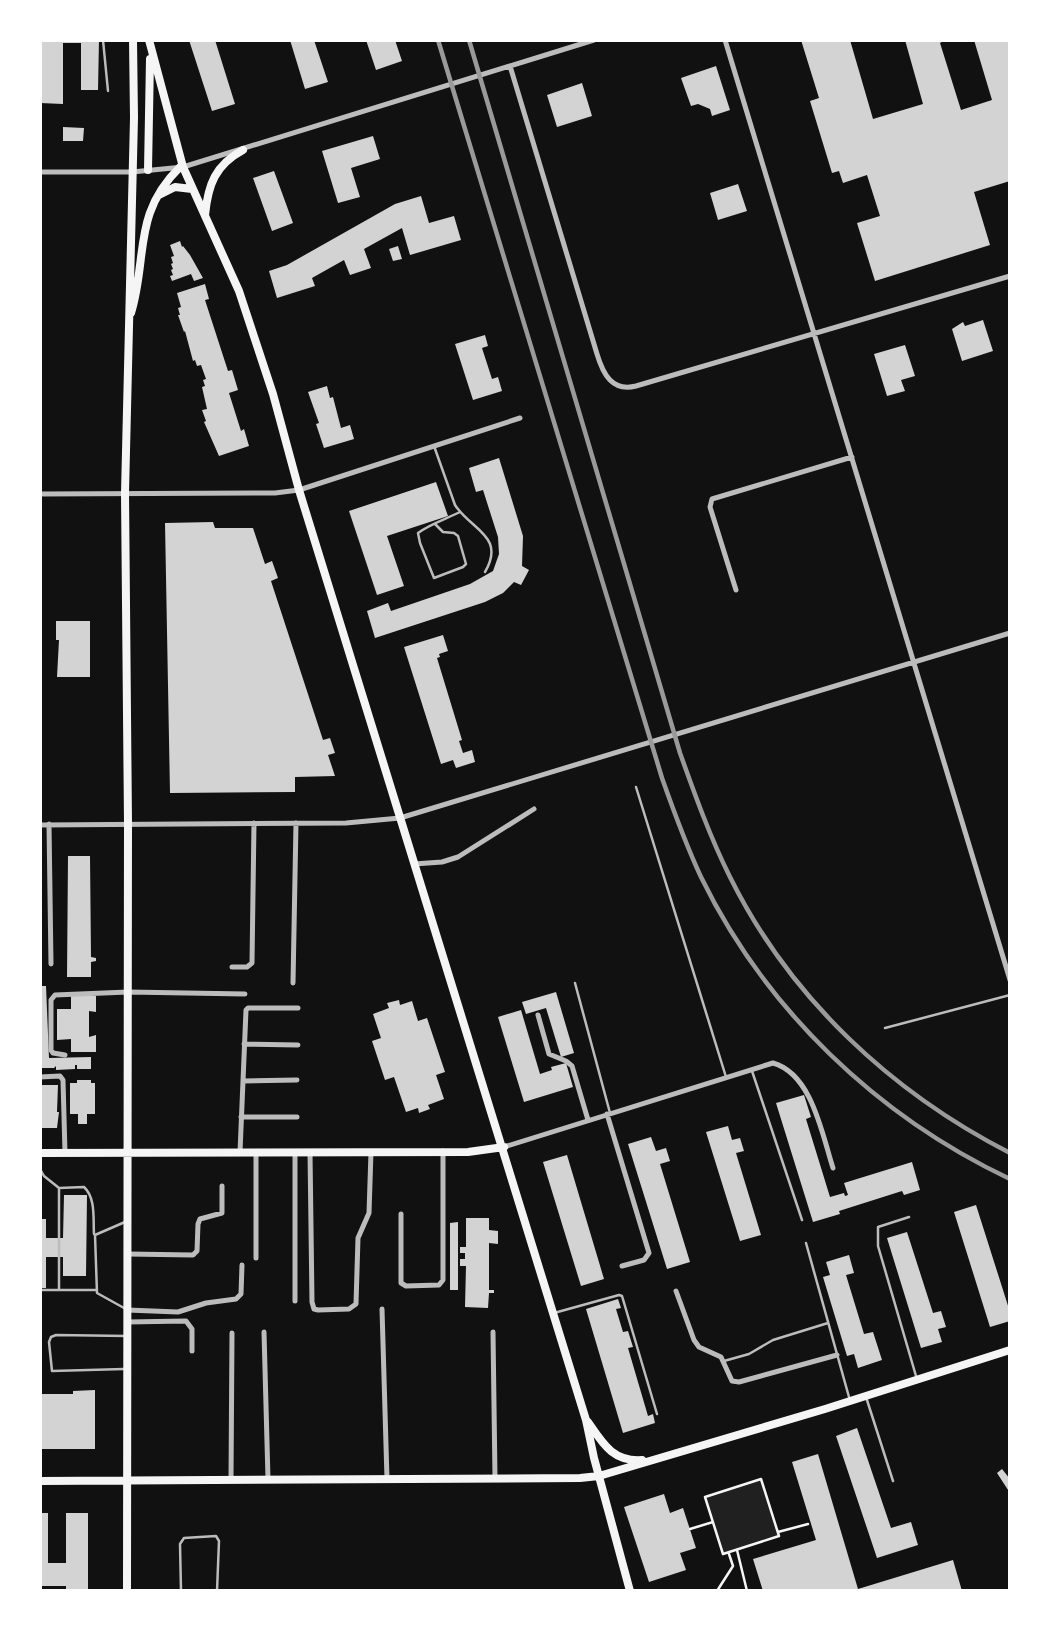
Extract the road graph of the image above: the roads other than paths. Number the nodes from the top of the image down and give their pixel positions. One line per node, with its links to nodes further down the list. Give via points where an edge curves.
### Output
1 (103, 40): 7 (lane)
2 (132, 40): 12 (main road)
3 (594, 40): 6 (street)
4 (725, 40): 18 (street)
5 (149, 43): 9 (main road); 10 (main road)
6 (510, 66): 8 (street); 18 (street, via 597,354 605,375 615,385 636,386)
7 (108, 91)
8 (243, 150): 9 (street); 15 (main road, via 217,170)
9 (182, 167): 10 (street); 13 (main road); 14 (main road)
10 (148, 170): 12 (street)
11 (40, 172): 12 (street)
12 (132, 172): 17 (main road)
13 (192, 189): 14 (main road, via 175,187); 15 (main road)
14 (157, 197): 17 (main road, via 144,229)
15 (204, 218): 22 (main road, via 239,291)
16 (1010, 276): 18 (street)
17 (128, 323): 23 (main road)
18 (815, 334): 21 (street)
19 (520, 418): 20 (street)
20 (434, 446): 22 (street); 25 (lane)
21 (852, 457): 28 (street, via 712,499 710,507); 30 (street)
22 (299, 490): 23 (street); 33 (main road)
23 (125, 493): 24 (street); 38 (main road)
24 (40, 494)
25 (460, 512): 26 (lane); 27 (lane, via 486,536 493,552)
26 (435, 524): 26 (lane, via 418,533 434,578 466,564 458,536)
27 (485, 572)
28 (736, 590)
29 (1010, 633): 30 (street)
30 (914, 663): 33 (street); 42 (street)
31 (636, 787): 56 (lane)
32 (534, 809): 39 (street, via 458,858)
33 (400, 818): 35 (street); 39 (main road)
34 (254, 823): 35 (street); 38 (street); 41 (street, via 252,965)
35 (296, 823): 43 (street)
36 (40, 824): 37 (street)
37 (49, 824): 38 (street); 40 (street)
38 (128, 824): 45 (main road)
39 (414, 864): 63 (main road)
40 (51, 964)
41 (232, 967)
42 (1010, 980)
43 (293, 983)
44 (575, 983): 59 (lane)
45 (128, 992): 46 (street); 53 (street, via 52,998 51,1050); 72 (main road)
46 (246, 994)
47 (1010, 995): 50 (lane)
48 (298, 1008): 51 (street, via 247,1009)
49 (538, 1015): 62 (street, via 550,1054 572,1066)
50 (885, 1028)
51 (244, 1044): 52 (street); 58 (street)
52 (298, 1045)
53 (65, 1055)
54 (752, 1070): 56 (street); 73 (street, via 773,1063 786,1068 811,1097); 79 (lane)
55 (40, 1077): 71 (street, via 60,1076 63,1080)
56 (726, 1077): 59 (street)
57 (297, 1080): 58 (street)
58 (243, 1081): 60 (street)
59 (609, 1114): 62 (street); 86 (street, via 649,1253 644,1260)
60 (242, 1117): 61 (street); 65 (street)
61 (297, 1117)
62 (589, 1120): 63 (street)
63 (503, 1147): 64 (main road); 94 (main road)
64 (443, 1151): 69 (main road); 77 (street, via 443,1280 439,1285 401,1283)
65 (240, 1152): 66 (main road); 72 (main road)
66 (256, 1152): 67 (main road); 84 (street)
67 (295, 1152): 68 (main road); 91 (street)
68 (310, 1152): 69 (main road); 69 (street, via 312,1302 318,1310 349,1309 356,1304 358,1238 369,1213)
69 (371, 1152)
70 (40, 1153): 71 (main road)
71 (65, 1153): 72 (main road)
72 (127, 1153): 80 (main road)
73 (833, 1168)
74 (40, 1169): 76 (lane)
75 (222, 1186): 83 (street, via 222,1213 199,1222 193,1255)
76 (60, 1188): 81 (lane, via 84,1187 88,1191); 87 (lane)
77 (401, 1214)
78 (909, 1217): 106 (lane, via 878,1227 877,1234)
79 (802, 1220)
80 (127, 1222): 81 (lane); 83 (main road)
81 (94, 1235): 89 (lane)
82 (806, 1243): 96 (lane)
83 (127, 1254): 93 (main road)
84 (256, 1258)
85 (242, 1265): 93 (street, via 241,1294 236,1299 178,1312)
86 (622, 1266)
87 (59, 1289): 88 (lane); 89 (lane)
88 (40, 1290)
89 (96, 1290): 93 (lane)
90 (676, 1291): 104 (street, via 694,1340)
91 (295, 1301)
92 (382, 1309): 116 (street)
93 (127, 1310): 95 (main road)
94 (554, 1313): 109 (lane, via 622,1296); 110 (main road)
95 (127, 1322): 100 (main road); 102 (street, via 186,1321 192,1329)
96 (828, 1323): 103 (lane); 104 (lane)
97 (264, 1332): 115 (street)
98 (493, 1332): 113 (street)
99 (232, 1333): 114 (street)
100 (127, 1336): 105 (main road); 105 (lane, via 56,1335 49,1342 52,1371)
101 (1010, 1350): 106 (main road)
102 (192, 1351)
103 (837, 1355): 104 (street, via 739,1382 732,1381); 108 (lane)
104 (723, 1362)
105 (127, 1369): 117 (main road)
106 (917, 1380): 107 (main road)
107 (866, 1396): 108 (main road); 118 (lane)
108 (850, 1401): 111 (main road)
109 (657, 1414)
110 (586, 1420): 111 (main road, via 615,1456 629,1461); 112 (main road)
111 (661, 1458): 112 (main road)
112 (599, 1476): 113 (main road); 123 (main road)
113 (495, 1478): 116 (main road)
114 (231, 1479): 115 (main road); 117 (main road)
115 (268, 1479): 116 (main road)
116 (387, 1479)
117 (128, 1480): 119 (main road); 120 (main road)
118 (893, 1480)
119 (40, 1481)
120 (127, 1591)
121 (181, 1591): 122 (lane, via 180,1544 184,1538 208,1535 219,1541)
122 (217, 1591)
123 (629, 1591)

